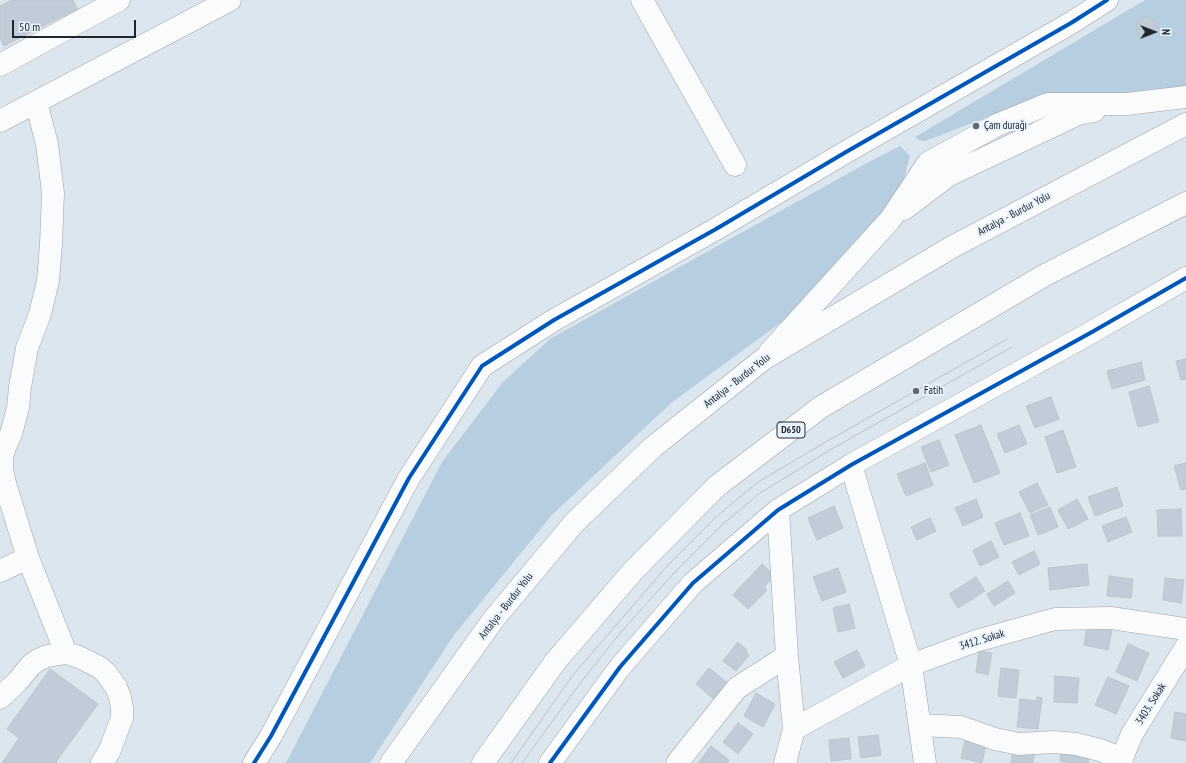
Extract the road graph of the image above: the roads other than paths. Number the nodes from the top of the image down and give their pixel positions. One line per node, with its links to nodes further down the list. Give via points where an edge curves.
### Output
1 (119, 0): 5 (main road)
2 (230, 0): 7 (main road)
3 (642, 0): 10 (main road)
4 (1107, 0): 28 (main road, via 716,229 554,320 482,366 409,478 272,736)
5 (0, 65)
6 (1186, 97): 13 (main road, via 1127,104 1048,104 997,125 928,163 890,220)
7 (36, 102): 8 (main road); 16 (main road, via 47,144 53,193 48,281 40,314 27,348 18,408 2,458 4,480)
8 (0, 121)
9 (1186, 124): 13 (main road, Antalya - Burdur Yolu, via 952,247)
10 (735, 164)
11 (1186, 203): 30 (main road, D650, via 1045,275 820,407 717,486 633,571 555,662)
12 (1186, 278): 14 (main road)
13 (765, 358): 29 (main road, Antalya - Burdur Yolu, via 654,447 574,523 493,620)
14 (851, 465): 15 (main road); 22 (main road)
15 (778, 510): 21 (main road); 31 (main road, via 693,583 620,668)
16 (28, 558): 17 (main road); 20 (main road)
17 (0, 571)
18 (1186, 629): 22 (main road, 3412. Sokak, via 1111,618 1055,619 976,641)
19 (1186, 647): 26 (main road, 3403. Sokak, via 1132,734)
20 (66, 653): 23 (main road, via 38,660); 27 (main road, via 106,672 120,697 122,718)
21 (787, 656): 25 (main road); 32 (main road, via 737,688)
22 (911, 665): 24 (main road); 25 (main road, 3412. Sokak)
23 (0, 698)
24 (920, 725): 26 (main road, via 961,727 1019,744 1076,744 1100,750); 34 (main road)
25 (794, 729): 33 (main road)
26 (1121, 761)
27 (102, 763)
28 (254, 763)
29 (391, 763)
30 (483, 763)
31 (550, 763)
32 (677, 763)
33 (785, 763)
34 (925, 763)

